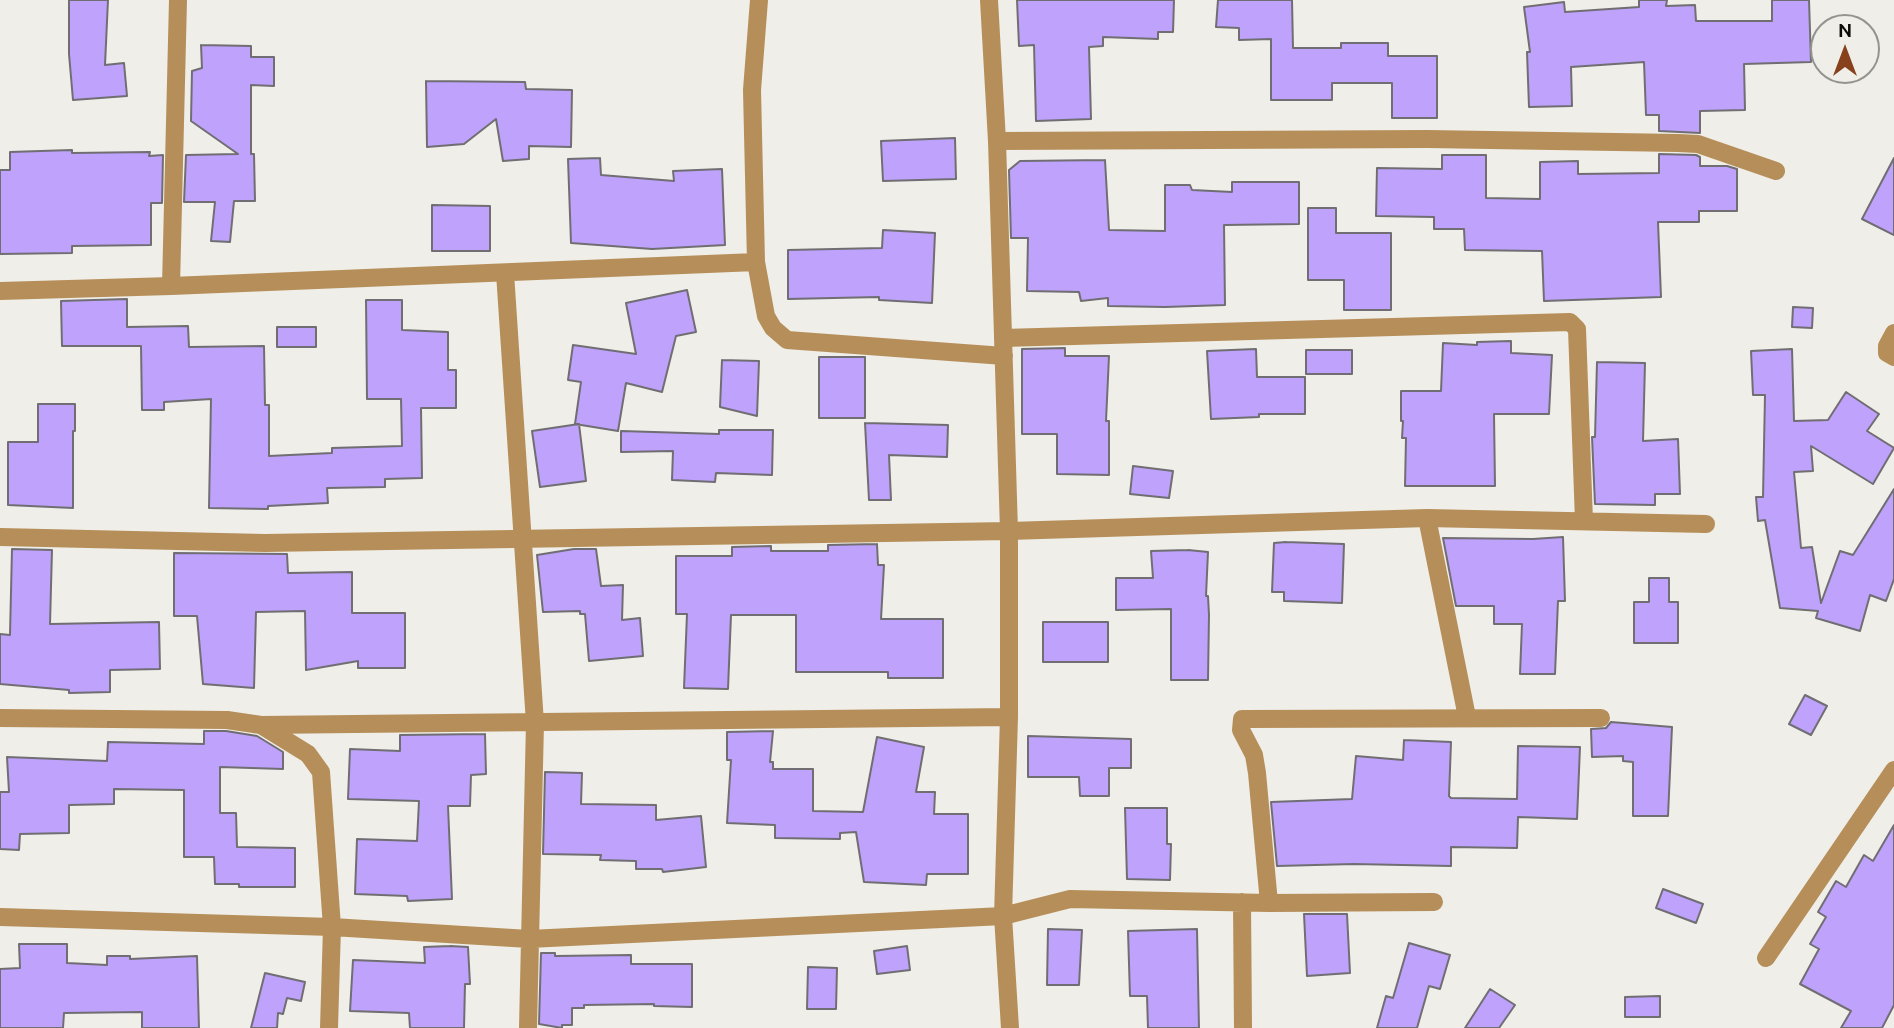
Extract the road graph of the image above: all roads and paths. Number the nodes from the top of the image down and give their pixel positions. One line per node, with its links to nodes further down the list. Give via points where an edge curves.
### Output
1 (178, 0): 8 (street)
2 (759, 0): 6 (street, via 752,90)
3 (989, 0): 4 (street)
4 (997, 141): 5 (street, via 1678,143 1698,144); 11 (street)
5 (1776, 171)
6 (756, 262): 7 (street); 11 (street, via 766,316 787,340)
7 (505, 273): 8 (street); 18 (street)
8 (171, 286): 9 (street)
9 (0, 291)
10 (1894, 333): 12 (street, via 1887,346)
11 (1004, 347): 14 (street, via 1570,322 1577,329); 16 (street)
12 (1894, 358)
13 (1427, 517): 14 (street); 16 (street); 20 (street)
14 (1584, 521): 15 (street)
15 (1706, 524)
16 (1009, 531): 18 (street); 19 (street)
17 (0, 537): 18 (street, via 265,543)
18 (524, 537): 23 (street)
19 (1010, 717): 23 (street); 29 (street)
20 (1467, 717): 22 (street); 28 (street, via 1242,719 1241,730 1258,774)
21 (0, 718): 24 (street, via 227,720)
22 (1601, 718)
23 (534, 723): 24 (street); 32 (street)
24 (261, 725): 31 (street, via 308,754 321,772)
25 (1894, 770): 33 (street)
26 (1242, 902): 28 (street); 29 (street, via 1070,899); 37 (street)
27 (1434, 902): 28 (street)
28 (1269, 903)
29 (1003, 916): 32 (street); 36 (street)
30 (0, 917): 31 (street)
31 (331, 926): 32 (street); 34 (street)
32 (529, 939): 35 (street)
33 (1766, 958)
34 (329, 1028)
35 (528, 1028)
36 (1010, 1028)
37 (1243, 1028)

